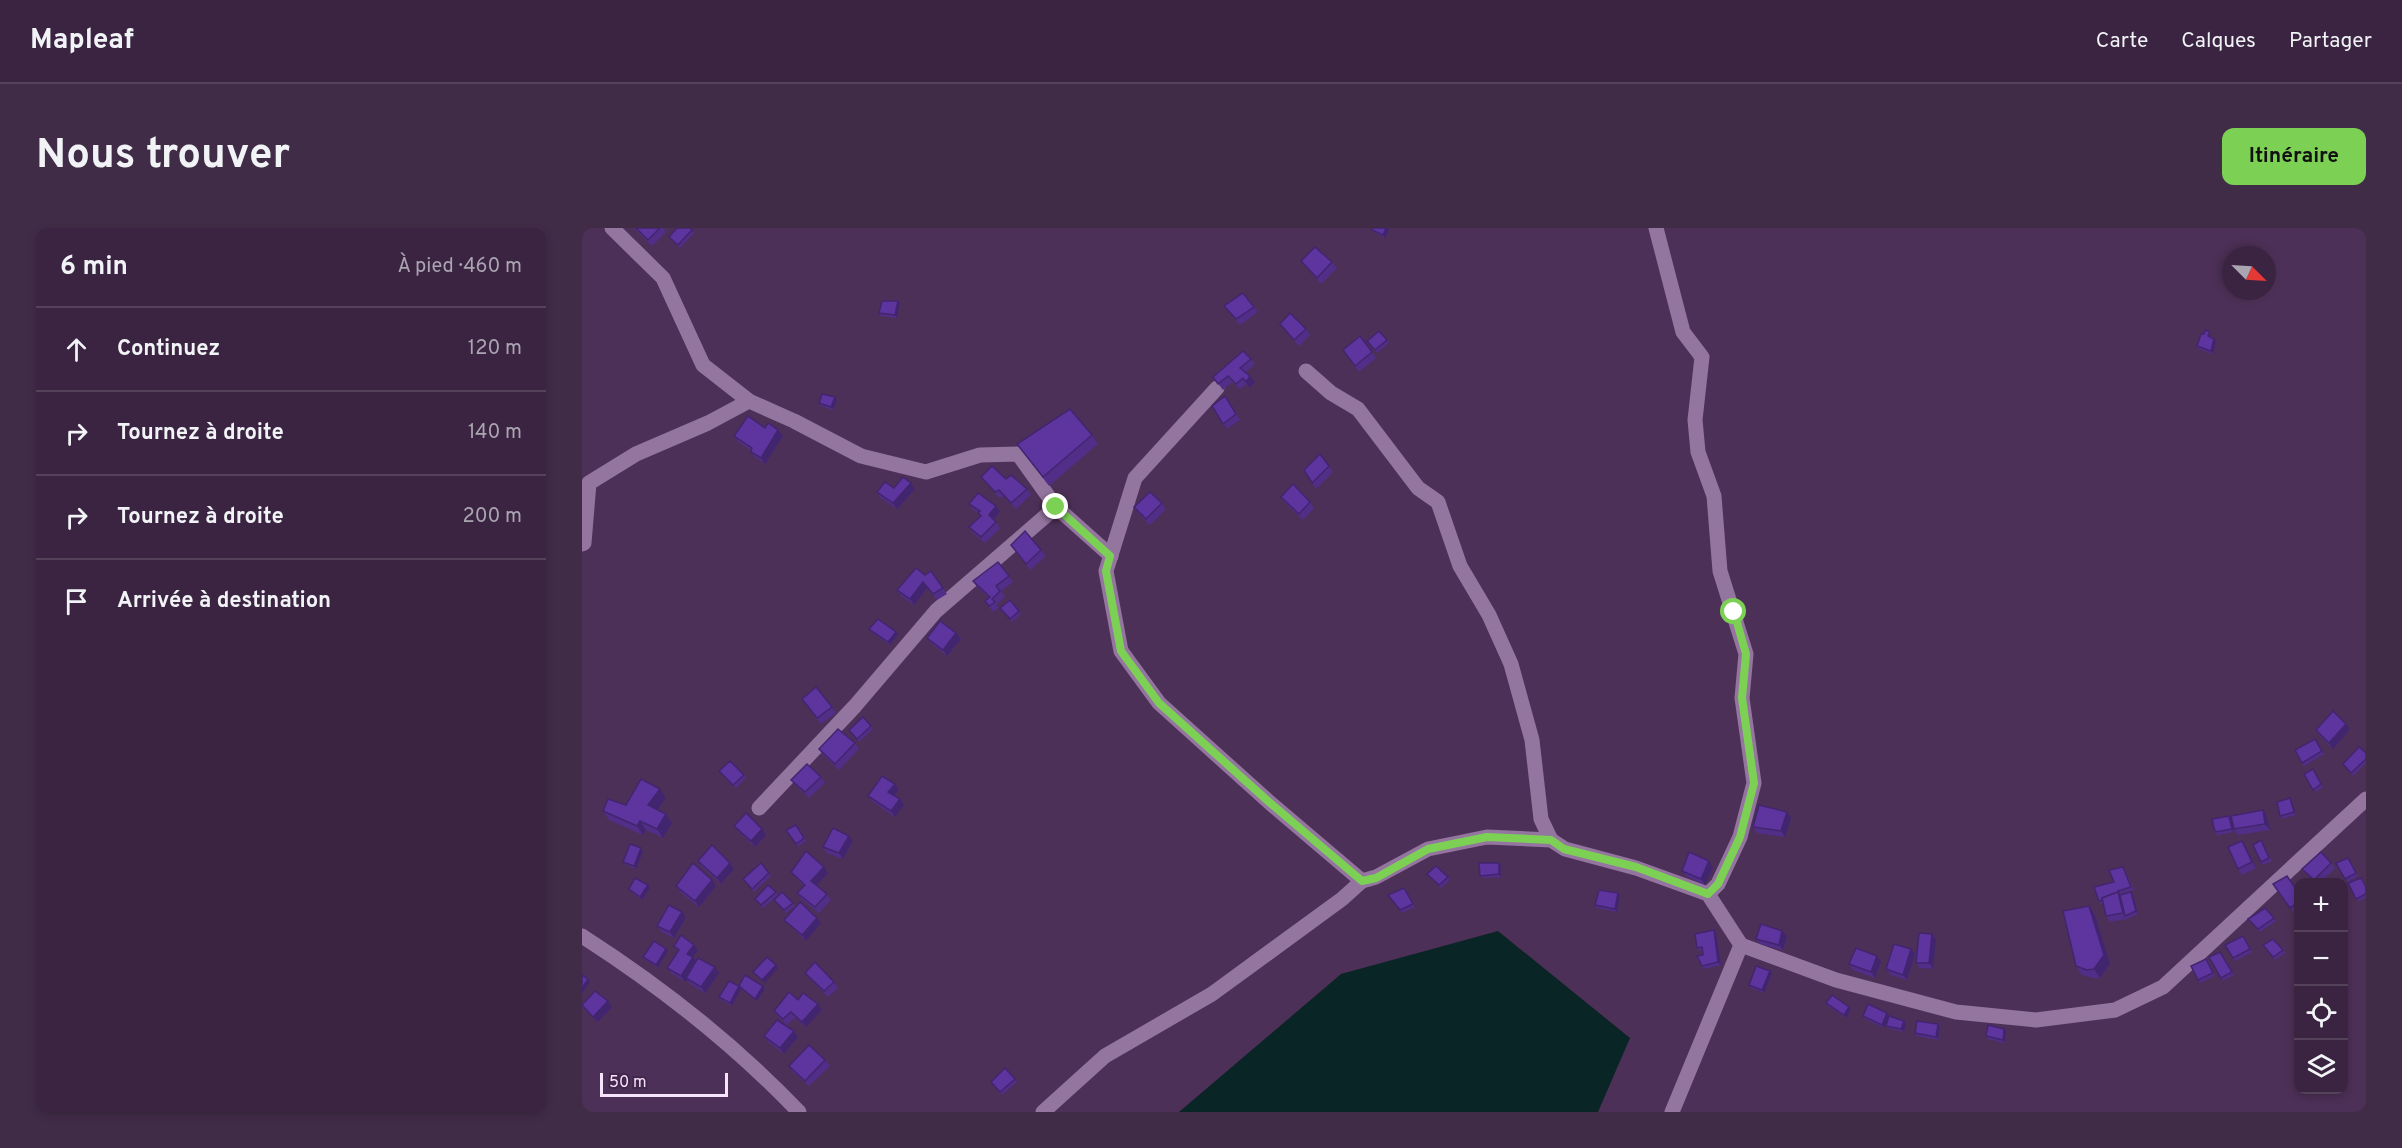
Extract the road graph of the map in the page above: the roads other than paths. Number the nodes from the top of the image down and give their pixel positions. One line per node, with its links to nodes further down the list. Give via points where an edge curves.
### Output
1 (612, 228): 5 (street, via 663,278 703,365)
2 (1656, 228): 13 (street, via 1683,332 1702,357 1695,420 1698,452 1714,496 1720,572 1746,654 1742,698 1754,783 1740,837 1718,884)
3 (1306, 371): 11 (street, via 1331,393 1358,409 1418,488 1438,502 1460,566 1489,615 1511,664 1532,740 1541,819)
4 (1217, 388): 8 (street, via 1135,478)
5 (749, 401): 6 (street, via 861,456 926,472 980,455 1018,454); 7 (street, via 636,454 589,483)
6 (1056, 507): 8 (street); 10 (street, via 936,611 855,706)
7 (582, 544)
8 (1110, 556): 12 (street, via 1106,571 1121,651 1159,703)
9 (2366, 799): 15 (street, via 2163,987 2115,1010 2036,1020 1956,1012 1836,980)
10 (759, 808)
11 (1551, 840): 12 (street, via 1487,837 1428,849 1376,878); 13 (street, via 1564,849 1636,867)
12 (1362, 881): 17 (street, via 1212,994 1105,1056)
13 (1708, 894): 15 (street)
14 (582, 936): 16 (street, via 627,965 705,1026 766,1077)
15 (1741, 945): 18 (street)
16 (800, 1112)
17 (1043, 1112)
18 (1672, 1112)

